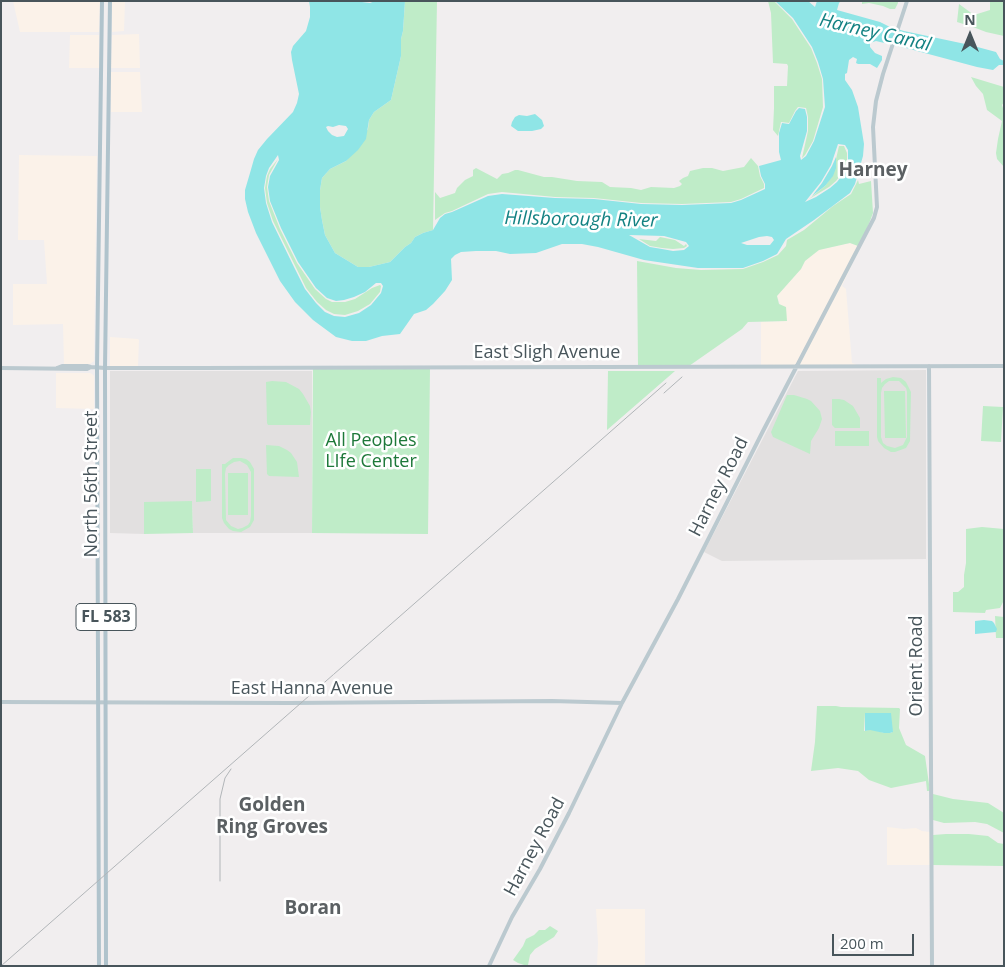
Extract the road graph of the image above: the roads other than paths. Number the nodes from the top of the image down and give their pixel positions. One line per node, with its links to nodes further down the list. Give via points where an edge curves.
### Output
1 (102, 1): 6 (main road, North 56th Street / FL 583)
2 (110, 1): 9 (main road, North 56th Street / FL 583)
3 (907, 1): 7 (street, Harney Road, via 876,102 873,127 877,207 874,218)
4 (929, 366): 5 (street, East Sligh Avenue); 7 (street, East Sligh Avenue); 23 (street, Orient Road)
5 (1004, 366)
6 (97, 367): 8 (street, East Sligh Avenue); 9 (street, East Sligh Avenue); 10 (main road, North 56th Street / FL 583)
7 (796, 367): 9 (street, East Sligh Avenue); 17 (street, Harney Road)
8 (1, 368)
9 (105, 368): 11 (main road, North 56th Street / FL 583)
10 (97, 459): 11 (main road); 12 (main road, North 56th Street / FL 583)
11 (105, 460): 13 (main road, North 56th Street / FL 583)
12 (98, 640): 13 (main road); 15 (main road, North 56th Street / FL 583)
13 (106, 640): 16 (main road, North 56th Street / FL 583)
14 (1, 702): 15 (street, East Hanna Avenue)
15 (98, 702): 16 (street, East Hanna Avenue); 18 (main road, North 56th Street / FL 583)
16 (106, 702): 17 (street, East Hanna Avenue); 19 (main road, North 56th Street / FL 583)
17 (622, 703): 22 (street, Harney Road, via 569,813)
18 (98, 784): 19 (main road); 20 (main road, North 56th Street / FL 583)
19 (106, 784): 21 (main road, North 56th Street / FL 583)
20 (98, 966)
21 (106, 966)
22 (488, 966)
23 (932, 966)

